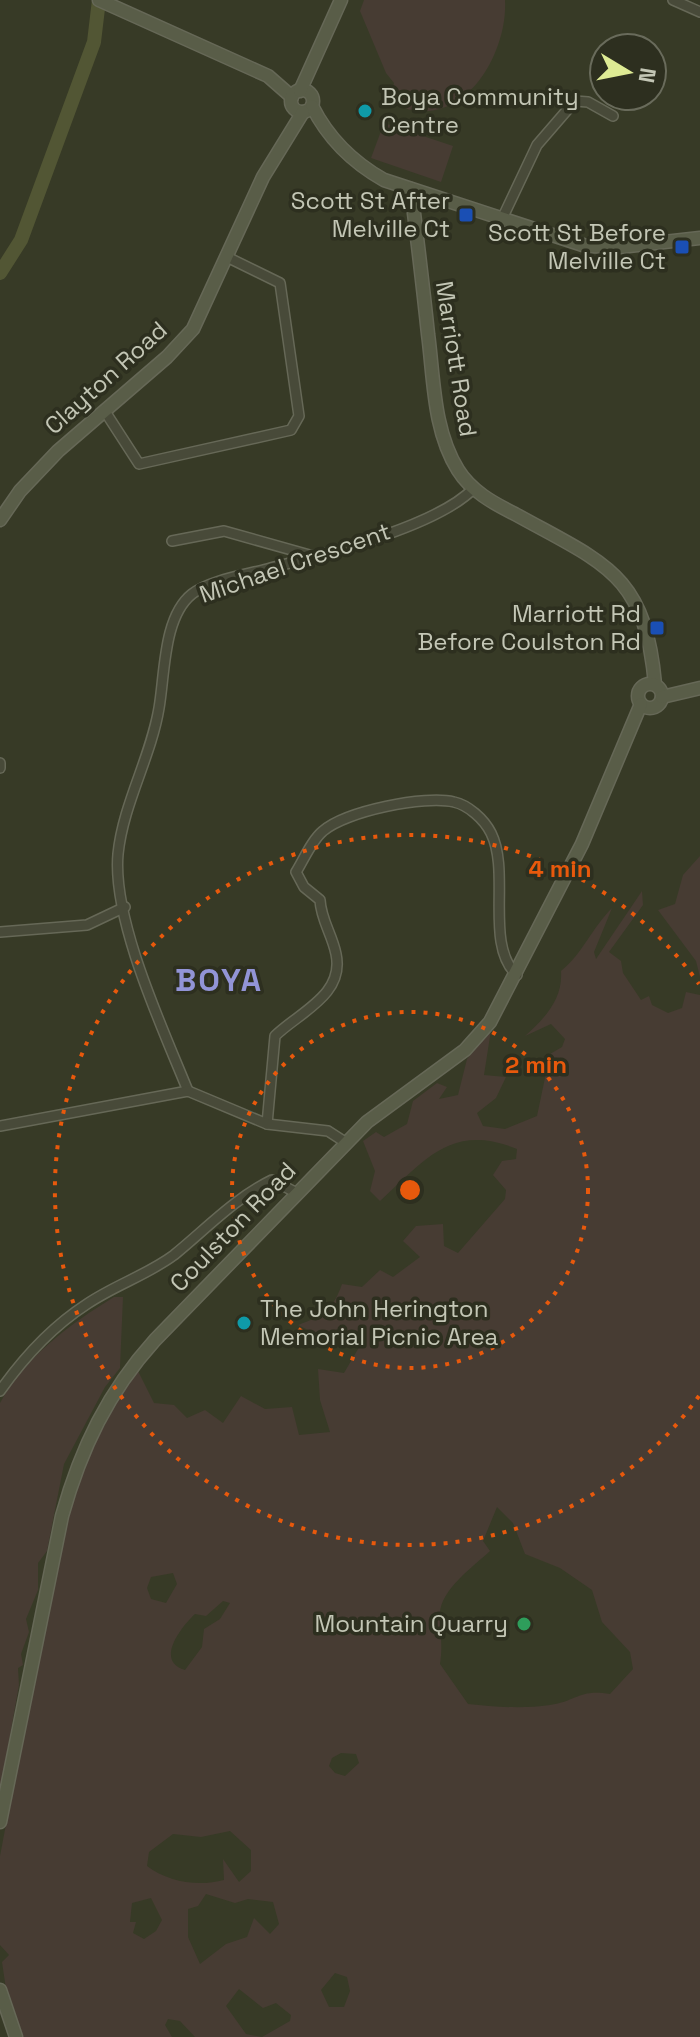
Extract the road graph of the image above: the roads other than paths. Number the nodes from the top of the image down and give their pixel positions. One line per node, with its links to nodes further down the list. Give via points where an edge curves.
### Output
1 (99, 0): 5 (street, via 278,83)
2 (341, 0): 5 (street, Clayton Road)
3 (673, 0): 4 (street)
4 (700, 12)
5 (301, 101): 7 (street, via 364,169); 10 (street, Clayton Road)
6 (613, 116): 8 (street, via 575,101 537,145)
7 (411, 189): 8 (street); 12 (street, Marriott Road, via 442,432 452,459)
8 (502, 219): 9 (street, via 596,247)
9 (700, 238)
10 (227, 257): 11 (street, Clayton Road, via 193,329); 11 (street, via 280,283 299,416 291,430 139,464)
11 (106, 413): 13 (street, Clayton Road, via 58,451)
12 (474, 488): 15 (street, Michael Crescent, via 449,509); 17 (street, Marriott Road, via 600,562 634,597 651,637)
13 (0, 520)
14 (172, 541): 15 (street, via 224,531)
15 (316, 557): 19 (street, Michael Crescent, via 193,593 176,614 155,733 118,854)
16 (700, 688): 17 (street)
17 (655, 689): 18 (street, Coulston Road, via 658,705); 18 (street, Marriott Road, via 639,692)
18 (645, 706): 21 (street, Coulston Road)
19 (125, 907): 20 (street, via 87,925); 22 (street, Michael Crescent, via 133,943)
20 (0, 932)
21 (517, 975): 23 (street, via 503,960 497,855 491,833 474,812 454,802 430,800 348,818 323,831 296,872 320,900 321,918 338,958 323,999 275,1036); 25 (street, Coulston Road, via 490,1022 465,1050)
22 (188, 1091): 23 (street); 24 (street)
23 (267, 1124): 25 (street, via 328,1131)
24 (0, 1126)
25 (345, 1142): 26 (street, Coulston Road)
26 (295, 1192): 27 (street, via 272,1180 254,1189 173,1255 137,1280 88,1303 55,1329); 28 (street, Coulston Road, via 129,1368 89,1436 62,1516)
27 (0, 1391)
28 (0, 1822)
29 (0, 1990): 30 (street)
30 (16, 2037)

